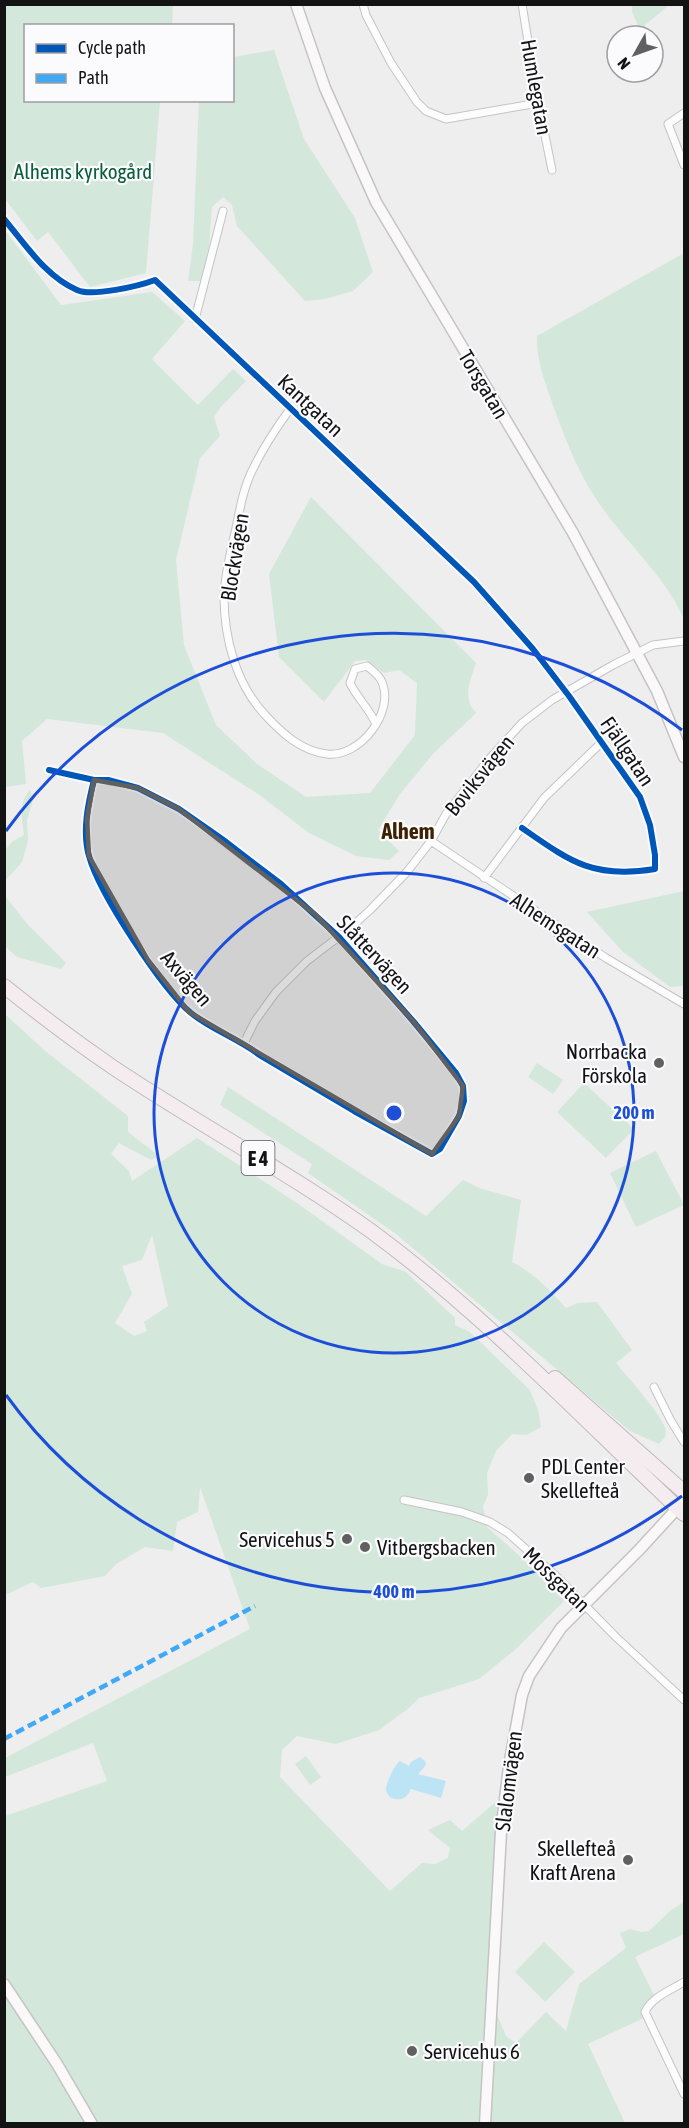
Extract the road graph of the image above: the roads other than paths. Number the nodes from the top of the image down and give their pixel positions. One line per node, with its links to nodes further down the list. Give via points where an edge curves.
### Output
1 (296, 4): 13 (main road, Torsgatan, via 325,88 376,202 573,532)
2 (363, 4): 4 (street, via 391,63 426,111 446,119)
3 (522, 4): 4 (street, Humlegatan)
4 (538, 103): 7 (street, Humlegatan)
5 (684, 113): 6 (street, via 668,124)
6 (684, 165)
7 (552, 170)
8 (223, 211): 10 (street)
9 (4, 219): 10 (street, Kantgatan, via 51,274 79,292 107,291 155,280)
10 (195, 319): 11 (street, Kantgatan)
11 (290, 409): 14 (street, Kantgatan, via 474,582); 15 (street, Blockvägen, via 253,469 240,508 224,594 234,662 249,695 264,715 284,735 314,752 331,755 349,751)
12 (684, 641): 13 (street, Boviksvägen, via 653,645)
13 (637, 653): 14 (street, Boviksvägen); 17 (main road, Torsgatan)
14 (566, 692): 16 (street, Fjällgatan); 21 (street, Boviksvägen, via 522,723 490,758 446,814)
15 (376, 724): 15 (street, Blockvägen, via 384,706 382,680 367,666 355,669 350,683)
16 (602, 743): 20 (street, via 544,798); 20 (street, Fjällgatan, via 645,808 655,869 629,873 583,867)
17 (684, 757)
18 (49, 770): 19 (street, Slåttervägen)
19 (94, 780): 23 (street, Slåttervägen, via 138,788 179,809 281,884); 27 (street, Axvägen, via 87,847 111,902 153,967 189,1011 207,1025)
20 (522, 828): 22 (street)
21 (431, 842): 22 (street, Alhemsgatan); 23 (street, Boviksvägen, via 390,891)
22 (484, 878): 26 (street, Alhemsgatan)
23 (339, 937): 27 (street, Boviksvägen, via 276,992); 28 (street, Slåttervägen, via 413,1021 463,1086 459,1116 440,1149)
24 (4, 976): 31 (highway, E 4, via 122,1064 308,1179 387,1234 478,1309)
25 (4, 986): 33 (highway, E 4, via 116,1069 330,1203 400,1254 442,1287)
26 (684, 1004)
27 (244, 1043): 28 (street, Axvägen)
28 (432, 1154)
29 (654, 1387): 30 (street)
30 (684, 1442)
31 (684, 1492)
32 (404, 1500): 34 (street, Mossgatan, via 490,1522)
33 (682, 1507): 34 (main road, Slalomvägen)
34 (585, 1604): 35 (street, Mossgatan); 40 (main road, Slalomvägen, via 549,1644 529,1676 518,1709 501,1832)
35 (684, 1700)
36 (684, 1982): 38 (street, via 656,1999 645,2012)
37 (4, 1984): 39 (main road)
38 (684, 2094)
39 (92, 2124)
40 (485, 2124)

